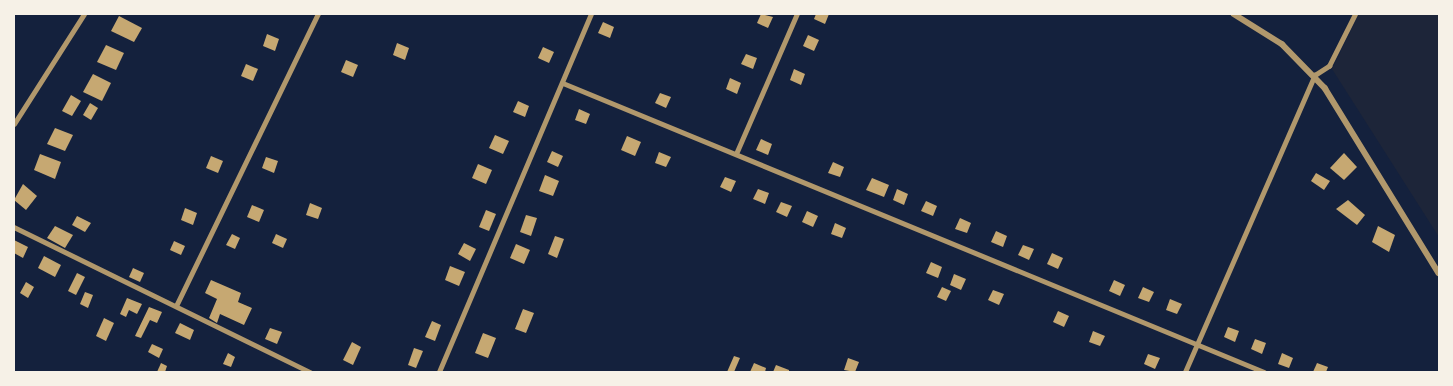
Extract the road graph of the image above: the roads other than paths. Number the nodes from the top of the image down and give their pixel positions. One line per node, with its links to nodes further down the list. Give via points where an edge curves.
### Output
1 (84, 14): 9 (street)
2 (318, 14): 13 (street)
3 (592, 14): 8 (street)
4 (797, 14): 10 (street)
5 (1234, 14): 7 (street, via 1282,44)
6 (1355, 14): 7 (street, via 1329,66)
7 (1315, 76): 12 (street); 14 (street)
8 (563, 83): 10 (street); 16 (street)
9 (14, 124)
10 (736, 154): 14 (street)
11 (14, 227): 13 (street)
12 (1439, 273)
13 (176, 306): 15 (street)
14 (1198, 344): 17 (street); 18 (street)
15 (310, 372)
16 (439, 372)
17 (1185, 372)
18 (1264, 372)

